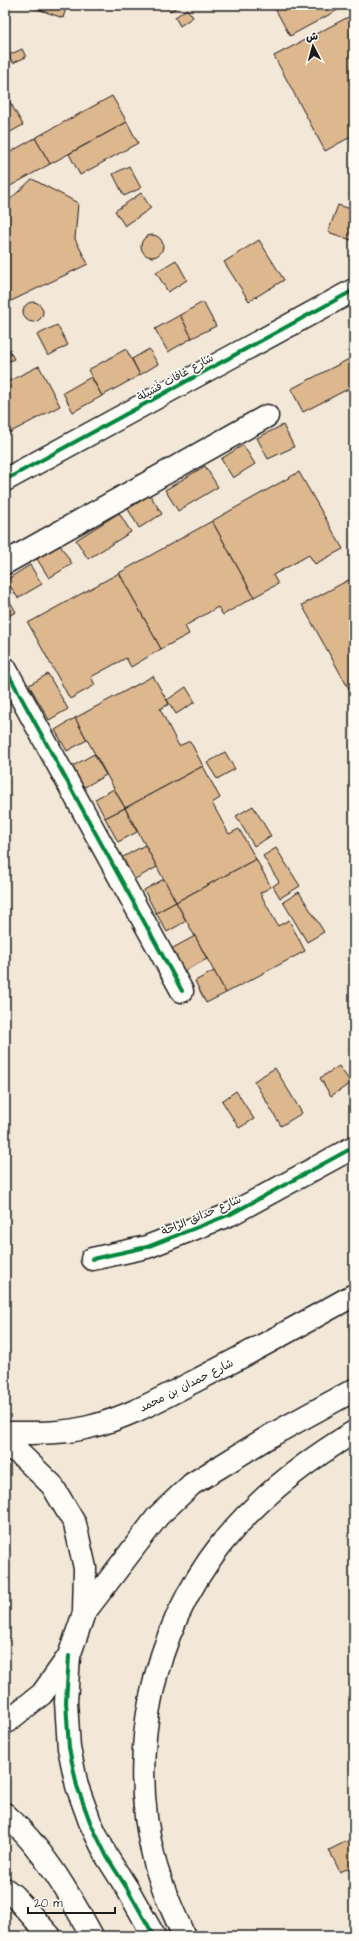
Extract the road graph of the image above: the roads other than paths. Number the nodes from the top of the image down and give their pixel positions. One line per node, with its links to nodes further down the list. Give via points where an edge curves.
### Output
1 (354, 290): 3 (street, شارع غافات فَسَيلة)
2 (267, 416): 4 (street)
3 (5, 480)
4 (5, 563)
5 (5, 668): 6 (street)
6 (182, 991)
7 (354, 1147): 8 (street, شارع حدائق الراحة, via 231,1214 147,1247)
8 (92, 1259)
9 (354, 1295): 12 (street, شارع حمدان بن محمد, via 150,1405 88,1428 52,1433)
10 (354, 1390): 14 (street, via 270,1436 192,1484 158,1516)
11 (354, 1432): 22 (street, via 288,1479 253,1508 223,1542 196,1579 163,1651 152,1689 145,1741 146,1819 156,1863 170,1906)
12 (5, 1433)
13 (5, 1446): 14 (street, via 20,1454 52,1485 75,1524 85,1568)
14 (84, 1613): 15 (street)
15 (69, 1656): 16 (street, via 42,1694); 21 (street, via 66,1702 69,1748 77,1786 90,1822 107,1857)
16 (5, 1723)
17 (5, 1814): 20 (street, via 51,1865)
18 (5, 1889): 19 (street)
19 (50, 1936)
20 (92, 1936)
21 (154, 1936)
22 (184, 1936)

